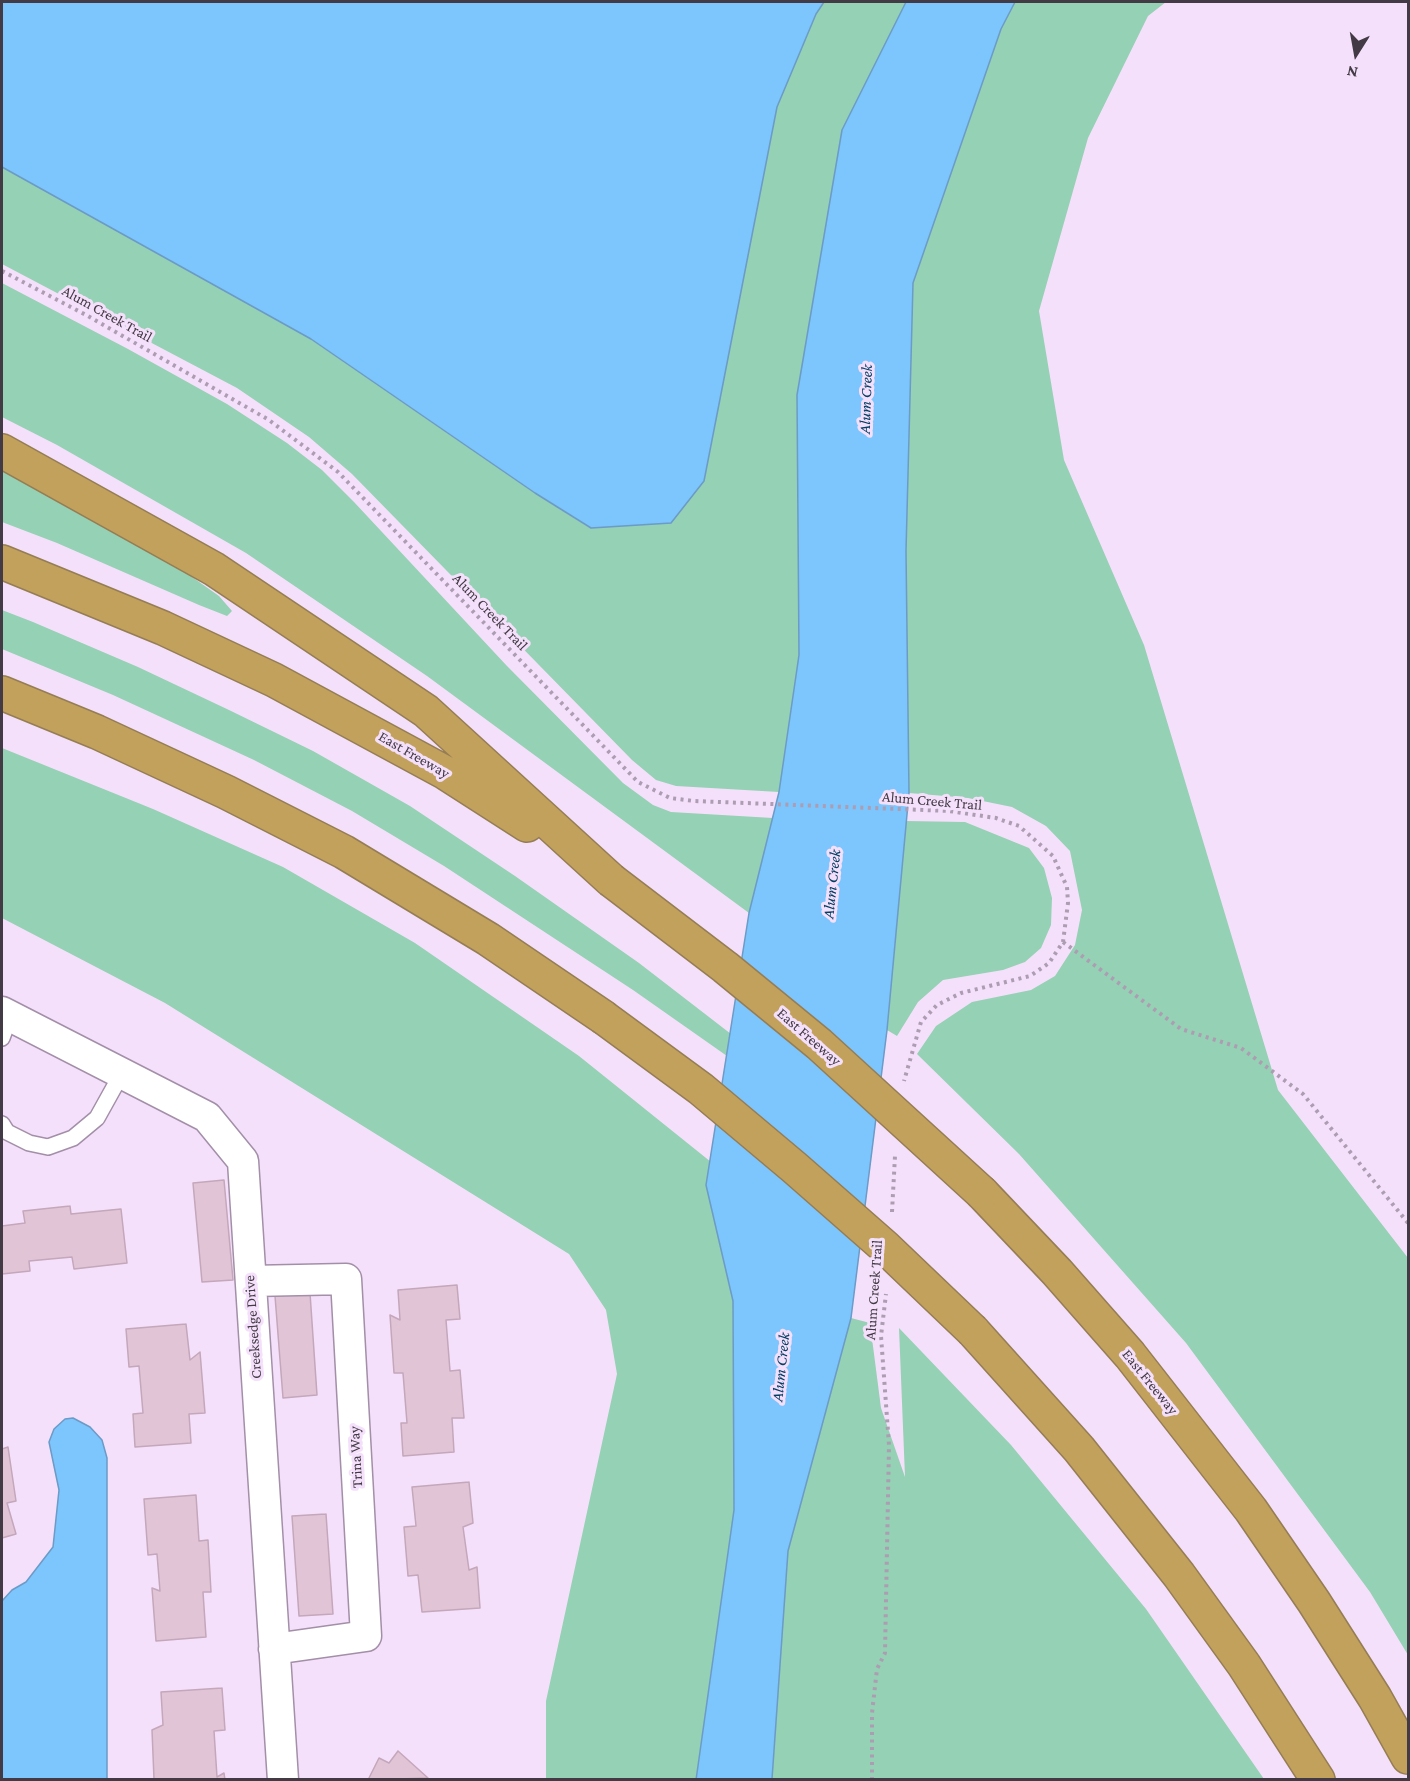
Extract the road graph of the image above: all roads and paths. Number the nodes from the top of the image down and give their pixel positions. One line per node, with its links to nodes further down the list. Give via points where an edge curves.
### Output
1 (2, 271): 6 (path, Alum Creek Trail, via 269,420 339,472 638,782 670,798 694,801 949,811 996,818 1019,826 1053,856 1067,886)
2 (2, 451): 5 (highway, via 214,569 426,711)
3 (2, 562): 5 (highway, East Freeway, via 163,628 284,685 446,773)
4 (2, 693): 20 (highway, bridge, via 97,732 344,852 488,939 701,1089 885,1247 973,1331 1079,1449 1179,1575 1244,1665)
5 (611, 880): 17 (highway, East Freeway, bridge, via 819,1044 982,1193 1057,1272 1130,1355 1251,1510 1320,1611)
6 (1063, 942): 9 (path, Alum Creek Trail, via 1049,963 1030,976 961,993 937,1005 921,1022); 13 (path, via 1181,1029 1240,1048 1303,1094)
7 (4, 1022): 8 (street, Creeksedge Drive)
8 (122, 1073): 10 (lane, via 97,1118 73,1138 48,1147 29,1143 7,1132); 14 (street, Creeksedge Drive, via 207,1117 243,1161)
9 (902, 1088)
10 (2, 1124)
11 (896, 1145): 12 (path)
12 (891, 1215)
13 (1408, 1223)
14 (250, 1281): 16 (street, Creeksedge Drive); 16 (street, Trina Way, via 346,1279 366,1636)
15 (887, 1284): 19 (path, Alum Creek Trail, via 881,1336 889,1445 885,1653 877,1669 872,1713)
16 (274, 1649): 18 (street, Creeksedge Drive)
17 (1408, 1757)
18 (283, 1779)
19 (872, 1779)
20 (1318, 1779)

